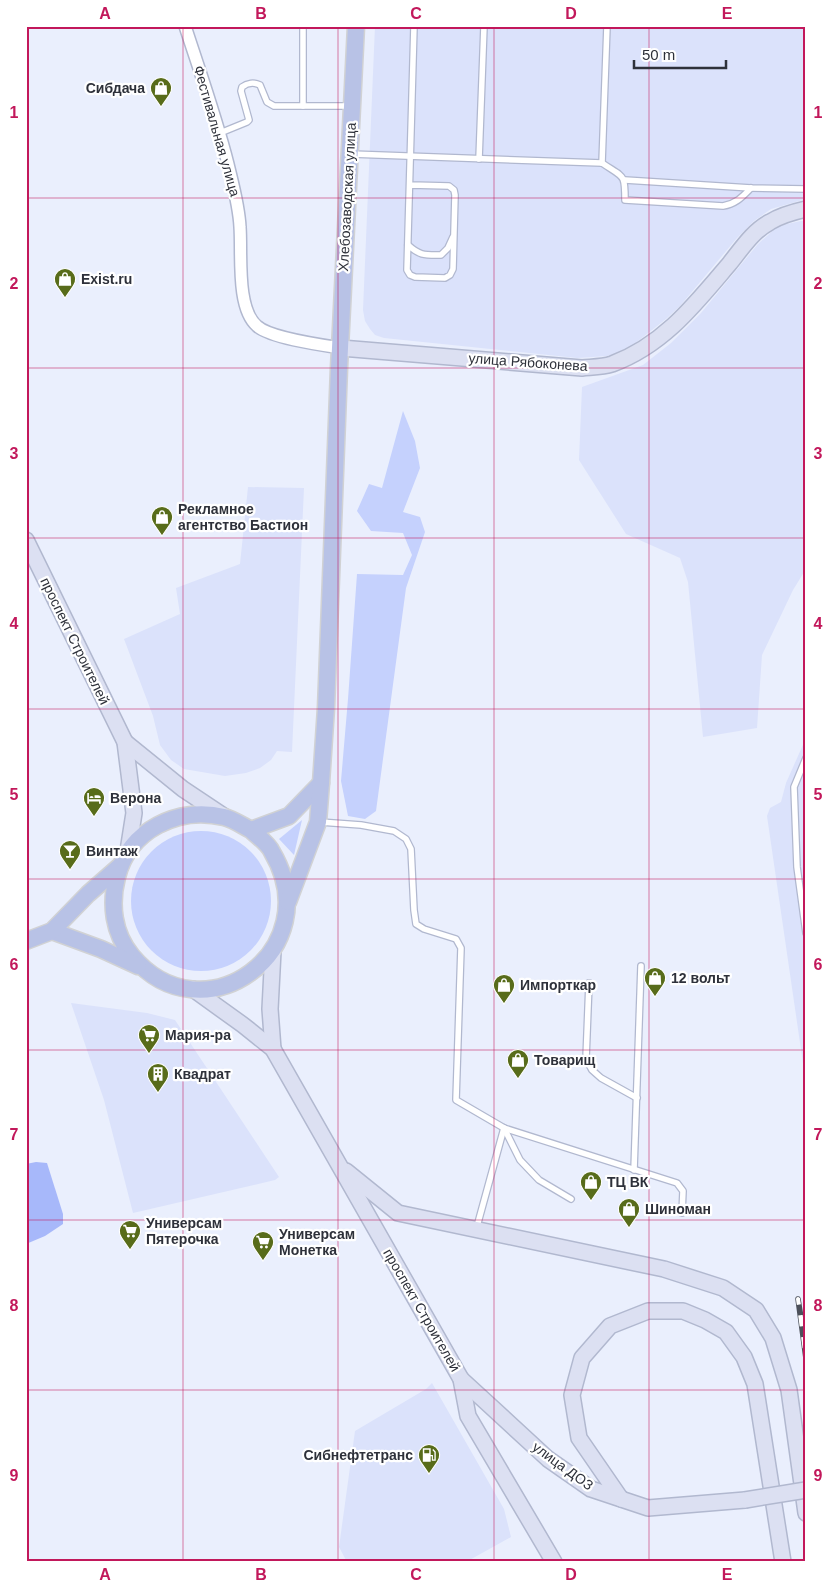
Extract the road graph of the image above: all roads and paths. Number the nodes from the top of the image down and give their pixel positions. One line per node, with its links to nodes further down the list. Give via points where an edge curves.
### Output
1 (185, 26): 9 (street, Фестивальная улица)
2 (303, 26): 7 (lane)
3 (356, 26): 8 (main road, Хлебозаводская улица)
4 (414, 26): 11 (lane)
5 (484, 26): 12 (lane)
6 (608, 26): 13 (lane)
7 (303, 106): 8 (lane); 9 (lane, via 274,106 268,102 260,85 245,85 242,91 249,120)
8 (352, 106): 10 (main road, Хлебозаводская улица)
9 (220, 133): 21 (street, Фестивальная улица, via 237,200 242,293 248,314 257,327 278,336)
10 (349, 154): 11 (lane); 21 (main road, Хлебозаводская улица)
11 (411, 156): 12 (lane); 15 (lane)
12 (479, 159): 13 (lane)
13 (602, 163): 14 (lane)
14 (625, 180): 16 (lane); 16 (lane, via 625,200 722,206 739,200)
15 (410, 185): 19 (lane, via 449,186 454,190); 20 (lane)
16 (751, 188): 17 (lane)
17 (806, 189)
18 (806, 209): 21 (main road, улица Рябоконева, via 769,222 753,235 664,335 642,350 611,364 582,368)
19 (454, 234): 20 (lane, via 441,255 423,255); 20 (lane, via 453,269 445,278 415,278 410,275 407,270)
20 (408, 245)
21 (341, 348): 25 (main road, Хлебозаводская улица)
22 (26, 540): 23 (main road, проспект Строителей)
23 (125, 742): 26 (main road, via 183,789); 29 (main road, via 134,813)
24 (806, 758): 33 (lane, via 794,787 797,867)
25 (321, 783): 27 (main road); 28 (main road, via 289,816)
26 (226, 817): 28 (main road); 29 (main road, via 198,814 172,818 147,831)
27 (318, 822): 31 (main road); 42 (lane, via 394,831 406,839 411,849 416,924 456,939 461,948 456,1100)
28 (251, 830): 31 (main road, via 271,850 284,875)
29 (128, 850): 30 (main road)
30 (120, 866): 32 (main road); 37 (main road, via 113,893 114,921 124,947)
31 (288, 902): 35 (main road, via 284,928)
32 (52, 931): 34 (main road); 37 (main road)
33 (806, 933)
34 (26, 941)
35 (273, 951): 39 (main road, via 238,981 216,988); 40 (main road, via 270,1009)
36 (641, 966): 41 (lane)
37 (142, 968): 39 (main road, via 166,983)
38 (589, 983): 41 (lane, via 586,1059 601,1078)
39 (193, 989): 40 (main road)
40 (273, 1049): 43 (main road, проспект Строителей)
41 (637, 1098): 44 (lane)
42 (504, 1128): 44 (lane); 45 (lane, via 520,1160 539,1180); 47 (lane)
43 (340, 1166): 47 (main road, via 398,1213); 48 (main road, проспект Строителей)
44 (634, 1170): 46 (lane, via 677,1183 683,1191)
45 (572, 1199)
46 (682, 1213)
47 (476, 1230): 51 (main road, via 664,1270 723,1288 756,1310 773,1338 789,1390)
48 (461, 1379): 50 (main road, улица ДОЗ, via 548,1459 591,1489); 52 (main road, проспект Строителей, via 468,1416)
49 (806, 1490): 50 (main road, улица ДОЗ, bridge, via 745,1500 648,1508)
50 (620, 1498): 53 (main road, via 579,1438 572,1395 582,1358 610,1326 648,1311 683,1311 726,1332 744,1357 755,1384)
51 (806, 1512)
52 (554, 1562)
53 (783, 1562)

